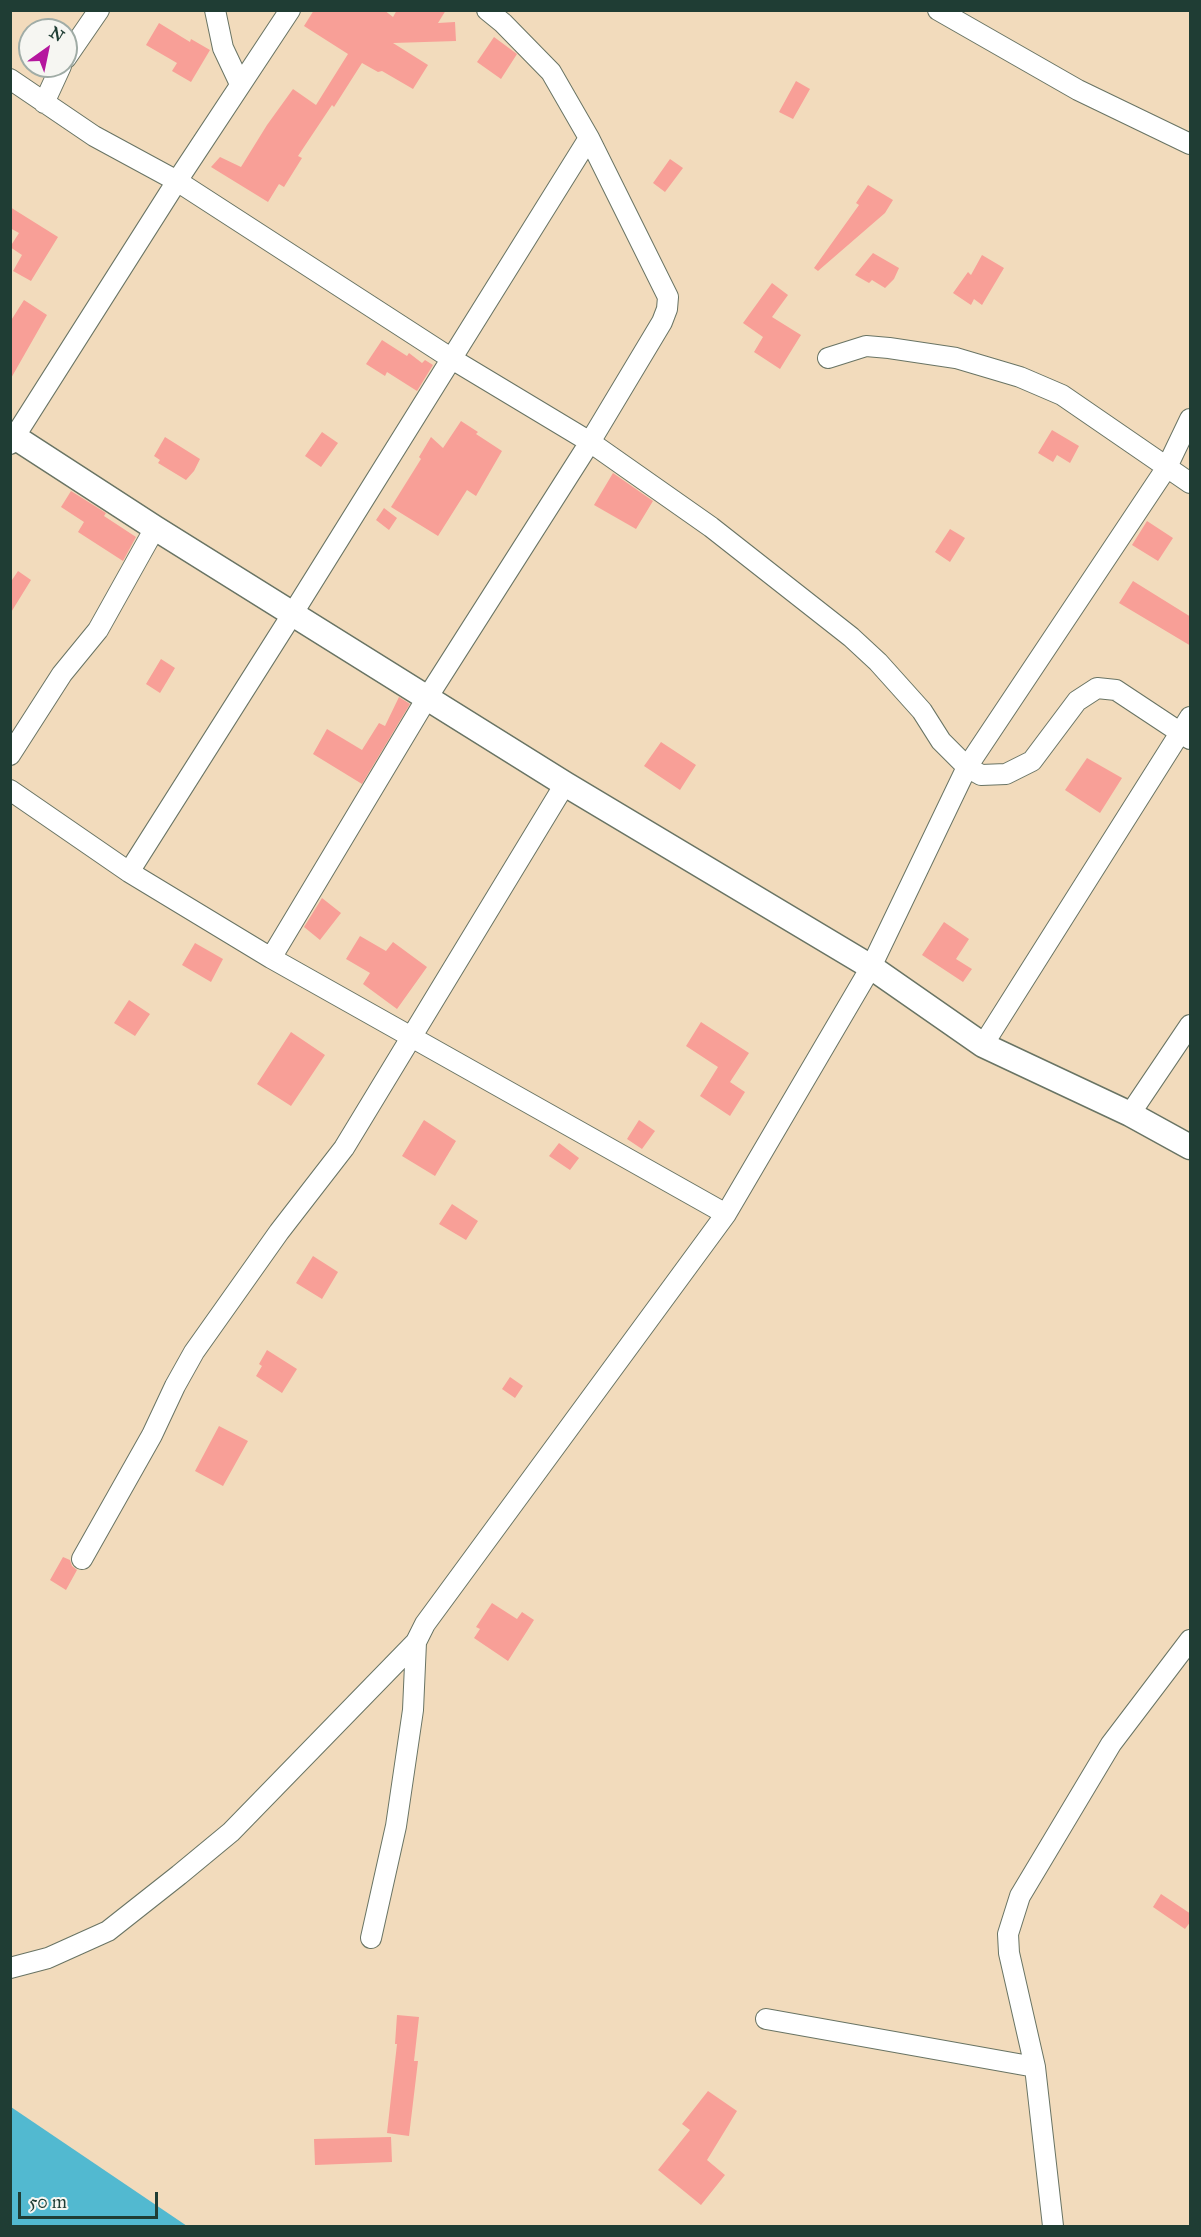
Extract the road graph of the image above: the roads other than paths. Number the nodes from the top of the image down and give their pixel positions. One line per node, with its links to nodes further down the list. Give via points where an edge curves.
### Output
1 (99, 10): 6 (street)
2 (215, 10): 9 (street, via 222,48)
3 (290, 10): 9 (street)
4 (487, 10): 11 (street, via 551,72)
5 (938, 10): 12 (street, via 1078,90)
6 (78, 41)
7 (55, 78): 10 (street)
8 (10, 80): 10 (street)
9 (240, 84): 13 (street)
10 (44, 103): 13 (street, via 94,136)
11 (590, 138): 15 (street); 18 (street, via 668,297 662,322)
12 (1191, 144)
13 (177, 181): 15 (street); 17 (street)
14 (828, 358): 19 (street, via 866,346 889,348 956,358 1020,378 1062,395)
15 (452, 360): 18 (street); 22 (street)
16 (1191, 419): 19 (street)
17 (12, 438): 21 (street)
18 (590, 442): 23 (street); 26 (street, via 711,527 850,637 878,662 922,711 941,741)
19 (1167, 467): 20 (street); 26 (street)
20 (1191, 483)
21 (156, 528): 22 (street); 25 (street, via 98,630 62,674)
22 (293, 613): 23 (street); 29 (street)
23 (427, 698): 27 (street); 30 (street)
24 (1187, 730): 26 (street, via 1116,690 1097,688 1077,701 1032,761 1006,774 981,775); 34 (street)
25 (10, 754)
26 (967, 767): 31 (street)
27 (565, 784): 31 (street); 33 (street)
28 (10, 790): 29 (street)
29 (129, 872): 30 (street)
30 (271, 958): 33 (street)
31 (871, 967): 34 (street); 37 (street)
32 (1191, 1025): 35 (street)
33 (411, 1037): 37 (street); 38 (street, via 344,1148 194,1352)
34 (983, 1045): 35 (street)
35 (1130, 1114): 36 (street)
36 (1191, 1147)
37 (726, 1214): 40 (street, via 425,1624)
38 (82, 1559)
39 (1191, 1640): 44 (street, via 1111,1744 1020,1896 1008,1934 1009,1953)
40 (416, 1642): 41 (street, via 413,1710 398,1815); 42 (street, via 231,1832 179,1875 108,1931 48,1958)
41 (371, 1938)
42 (10, 1968)
43 (766, 2019): 44 (street)
44 (1035, 2067): 45 (street)
45 (1053, 2226)

